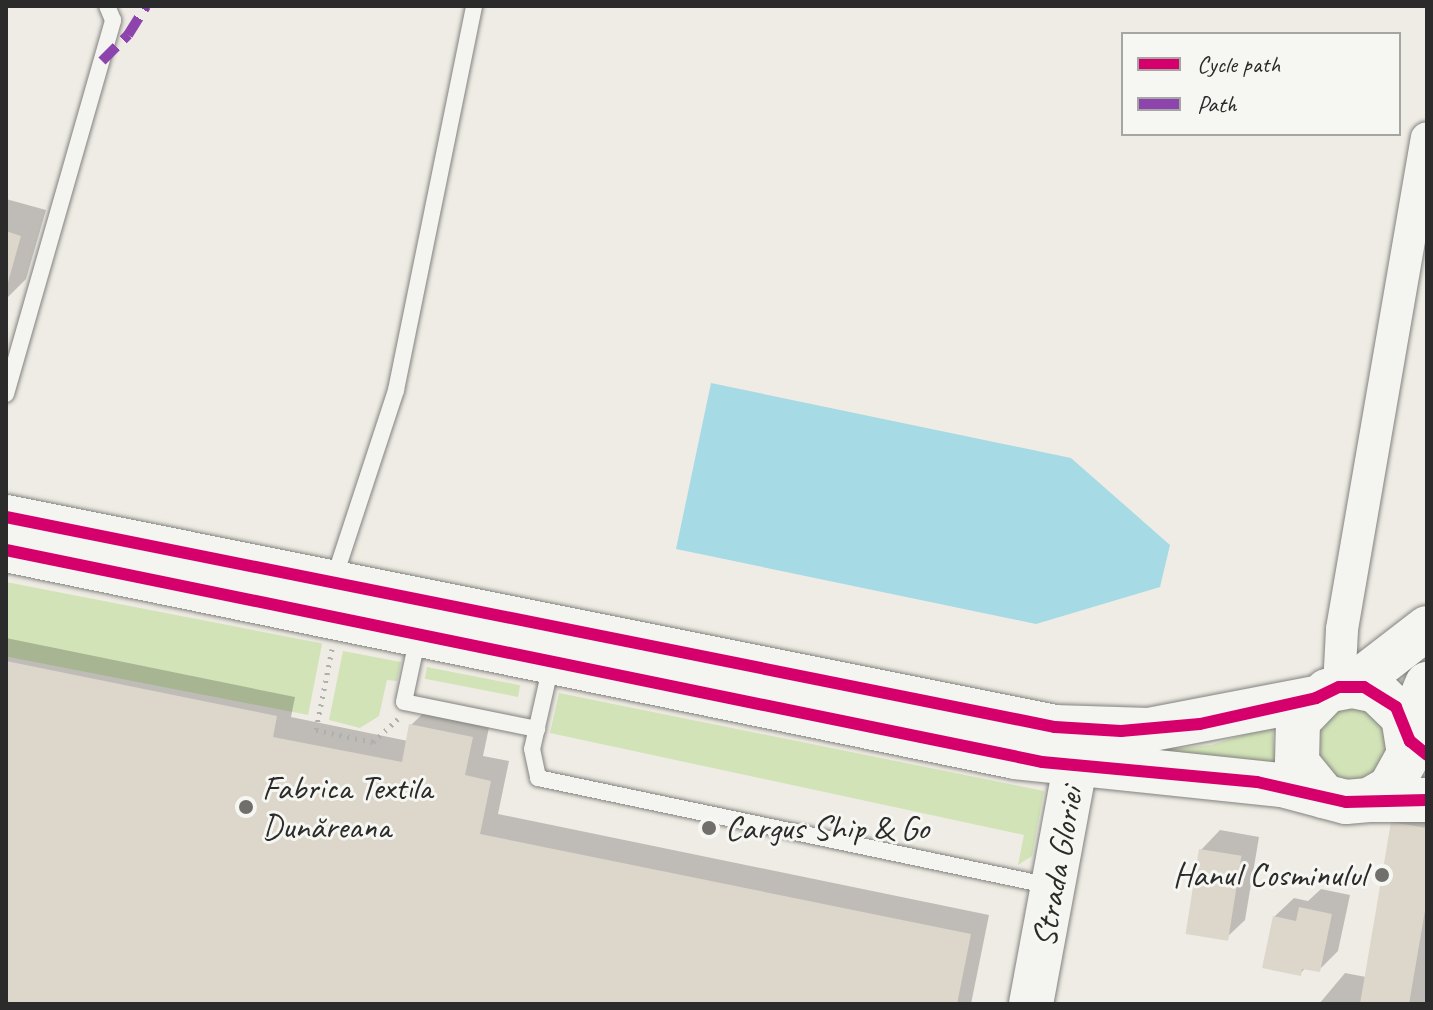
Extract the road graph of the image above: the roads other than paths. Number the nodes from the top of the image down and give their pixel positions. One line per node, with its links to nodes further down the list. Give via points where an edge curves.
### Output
1 (107, 6): 4 (lane, via 113,20)
2 (474, 6): 7 (lane, via 396,390)
3 (1427, 138): 12 (street, via 1342,629)
4 (6, 394)
5 (6, 517): 7 (main road)
6 (6, 550): 9 (main road)
7 (333, 583): 15 (main road, via 1007,720)
8 (1427, 628): 12 (main road)
9 (419, 633): 10 (main road); 13 (lane, via 404,702)
10 (552, 660): 13 (lane); 15 (main road)
11 (1427, 684): 14 (main road)
12 (1336, 690): 14 (main road, via 1387,698); 15 (main road); 16 (main road, via 1298,721 1294,749 1303,776)
13 (537, 729): 19 (lane, via 532,765 538,778)
14 (1415, 742): 17 (main road, via 1399,778)
15 (1079, 748): 16 (main road); 19 (main road, Strada Gloriei)
16 (1324, 796): 17 (main road, via 1346,802)
17 (1369, 800): 18 (main road)
18 (1427, 800)
19 (1054, 887): 20 (main road, Strada Gloriei)
20 (1031, 1004)

